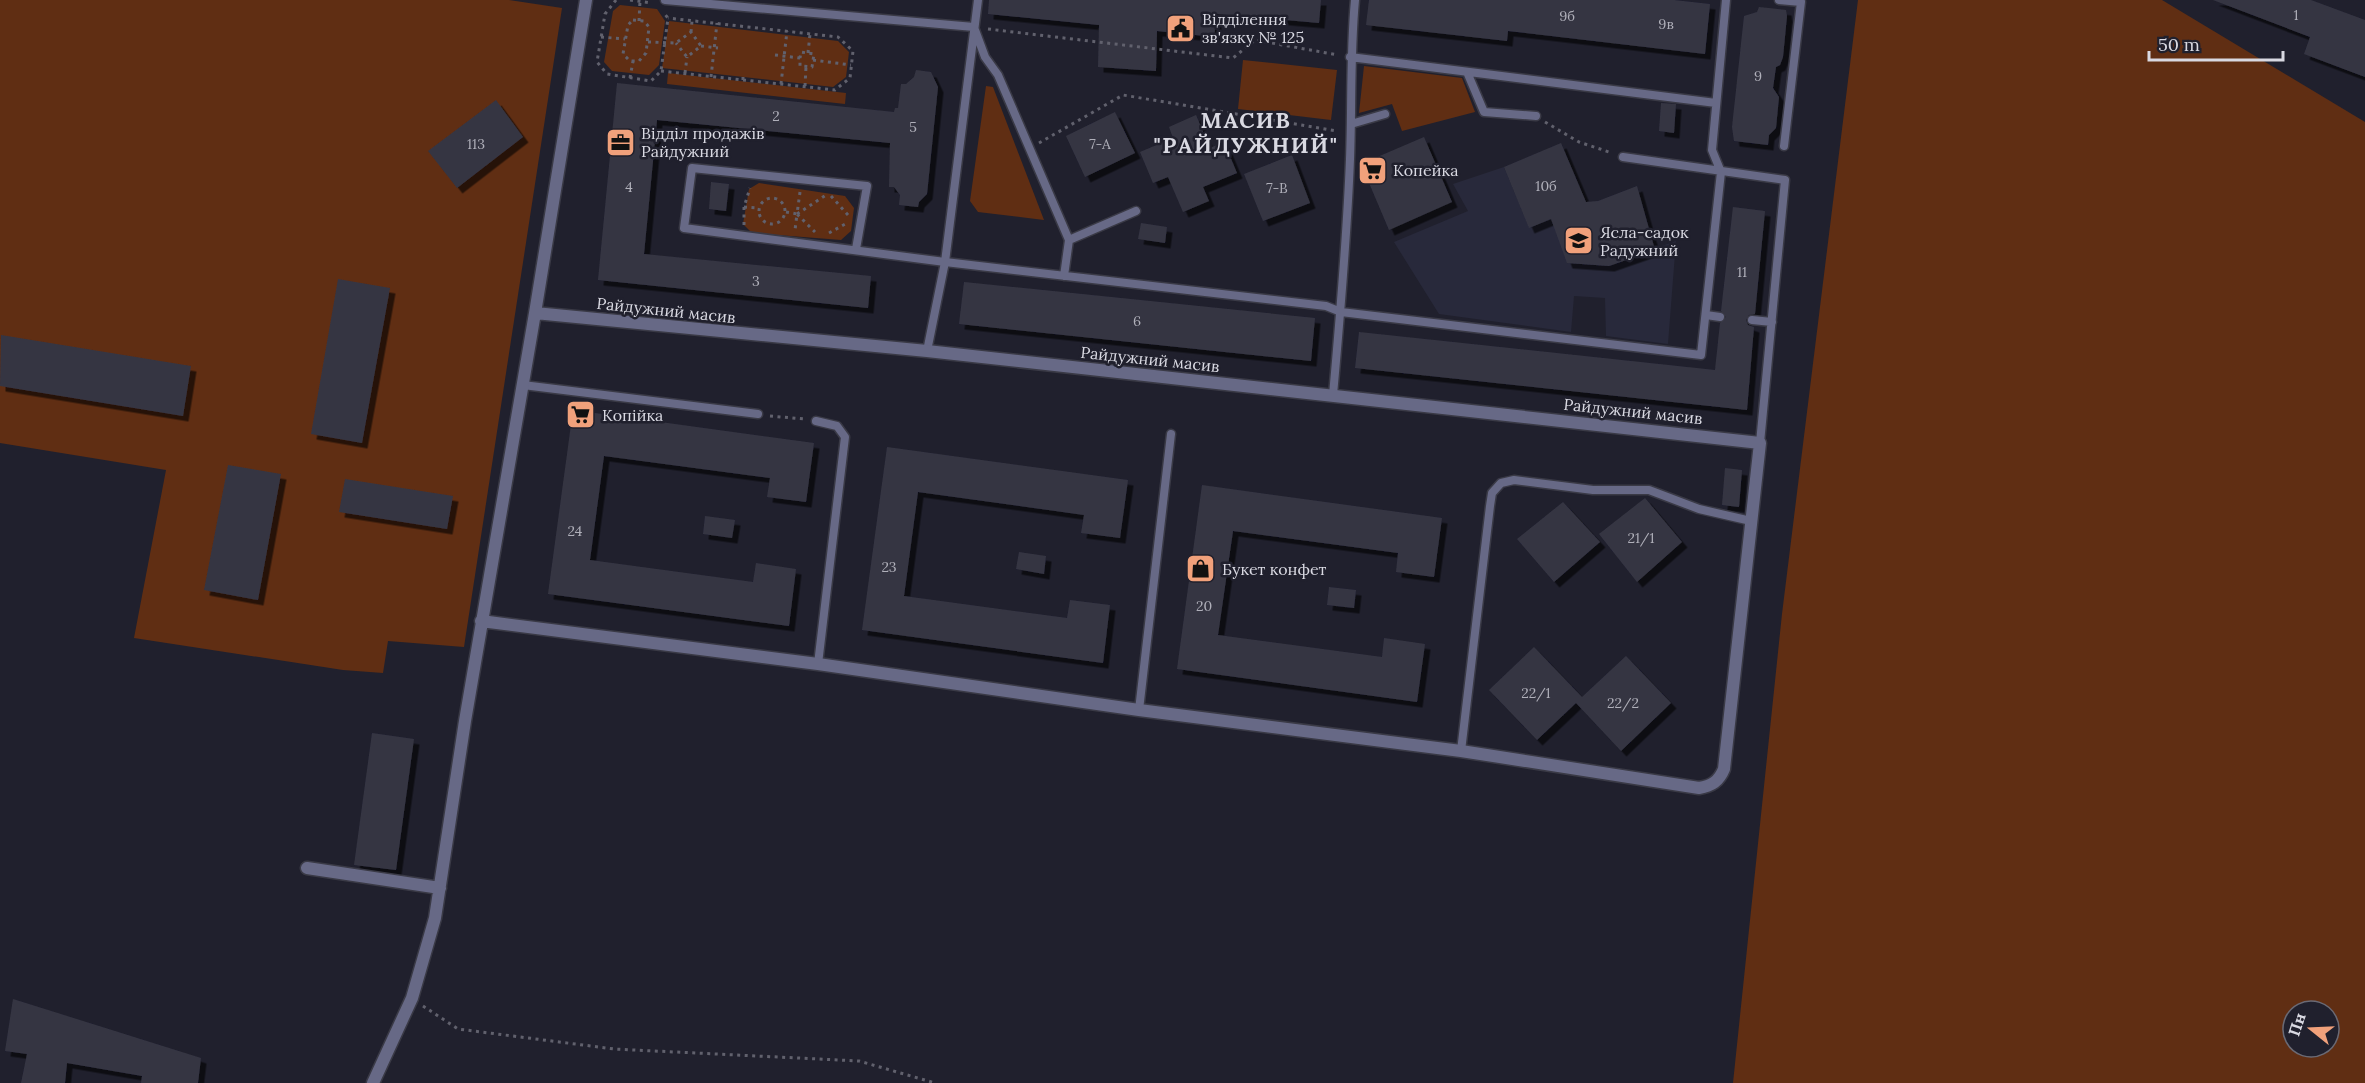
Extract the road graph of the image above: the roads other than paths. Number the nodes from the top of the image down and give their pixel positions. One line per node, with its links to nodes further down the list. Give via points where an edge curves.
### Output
1 (586, 0): 23 (street)
2 (978, 0): 7 (lane)
3 (1355, 0): 8 (lane)
4 (1726, 0): 10 (lane)
5 (1779, 0): 14 (lane, via 1801,2)
6 (661, 2): 7 (lane)
7 (974, 27): 18 (lane); 20 (lane)
8 (1350, 57): 9 (lane); 13 (lane)
9 (1467, 72): 10 (lane); 12 (lane, via 1484,112)
10 (1716, 103): 16 (lane, via 1712,150)
11 (1385, 114): 13 (lane)
12 (1536, 116)
13 (1351, 128): 22 (lane)
14 (1784, 146)
15 (1623, 157): 16 (lane)
16 (1721, 172): 24 (lane); 27 (lane, via 1785,180)
17 (1136, 211): 18 (lane)
18 (1069, 240): 21 (lane)
19 (856, 249): 19 (lane, via 684,228 692,168 867,186); 20 (lane)
20 (945, 262): 21 (lane); 28 (lane)
21 (1064, 276): 22 (lane, via 1326,306)
22 (1341, 312): 24 (lane, via 1701,355); 30 (lane)
23 (535, 314): 28 (street, Райдужний масив); 29 (street)
24 (1706, 315): 25 (lane)
25 (1720, 317)
26 (1752, 320): 27 (lane)
27 (1772, 322): 34 (lane)
28 (927, 351): 30 (street, Райдужний масив)
29 (523, 385): 31 (lane); 36 (street)
30 (1333, 395): 34 (street, Райдужний масив)
31 (758, 414)
32 (816, 420): 37 (lane, via 837,426 845,437)
33 (1171, 434): 38 (lane)
34 (1760, 443): 35 (street)
35 (1751, 521): 39 (street, via 1726,759 1719,779 1699,788); 39 (lane, via 1699,509 1649,490 1593,490 1514,480 1501,483 1492,493 1490,506)
36 (481, 621): 37 (street); 41 (street)
37 (818, 664): 38 (street)
38 (1139, 710): 39 (street)
39 (1461, 751)
40 (308, 868): 41 (street)
41 (440, 888): 42 (street, via 411,998)
42 (373, 1083)

